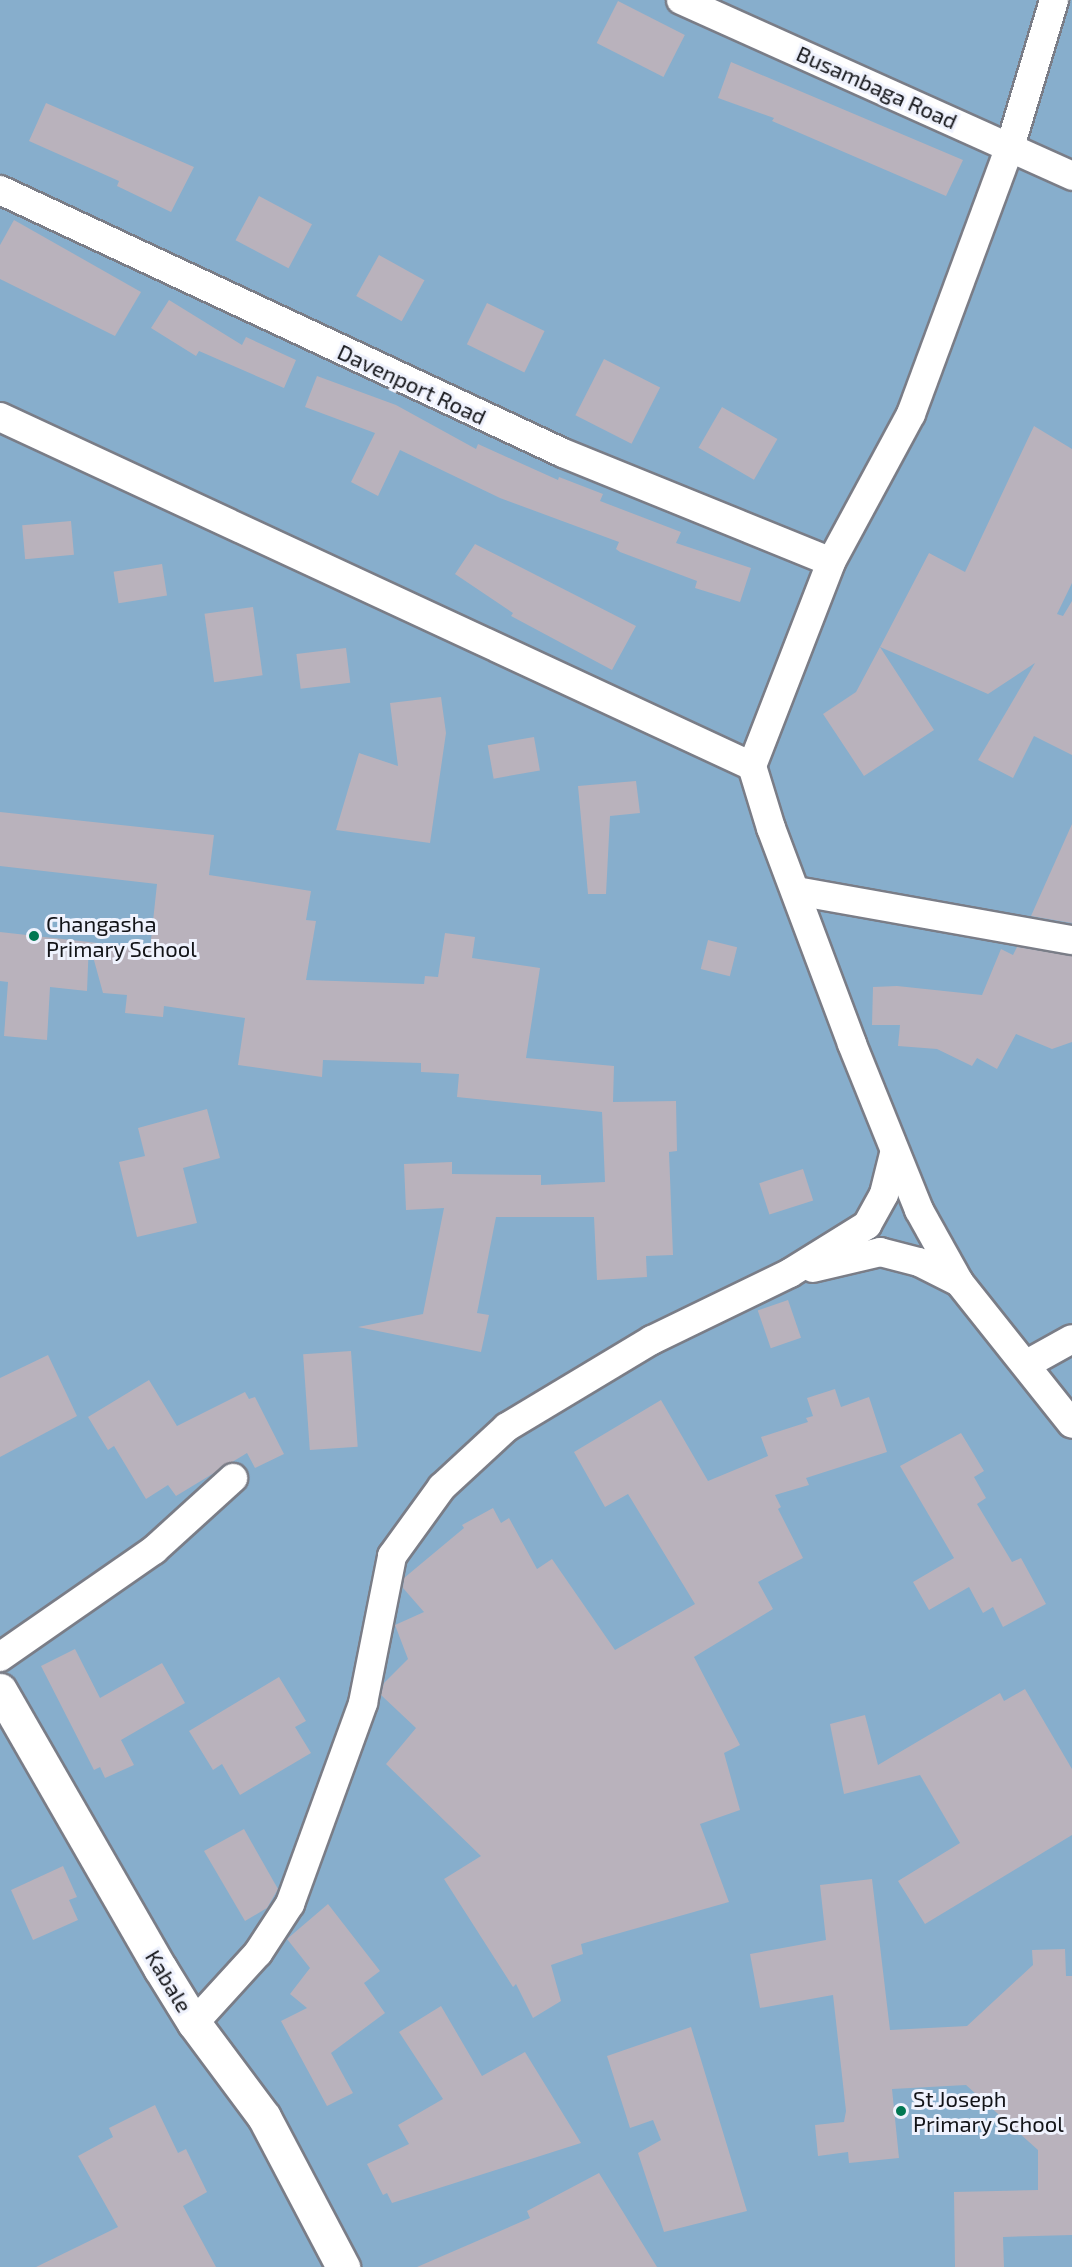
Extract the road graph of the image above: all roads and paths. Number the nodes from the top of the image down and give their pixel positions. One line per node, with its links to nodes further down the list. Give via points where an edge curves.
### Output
1 (681, 0): 3 (street, Busambaga Road)
2 (1054, 0): 3 (street)
3 (1010, 147): 4 (street, Busambaga Road); 7 (street, via 910,414)
4 (1072, 176)
5 (0, 190): 7 (street, Davenport Road, via 563,453)
6 (0, 417): 8 (street)
7 (831, 562): 8 (street)
8 (752, 766): 9 (street)
9 (796, 891): 10 (street); 11 (street)
10 (1072, 940)
11 (894, 1154): 12 (street, via 884,1194 867,1225); 13 (street)
12 (790, 1274): 13 (street, via 879,1252 919,1262); 20 (street, via 652,1340 507,1427 442,1487 392,1556 363,1703 290,1904 258,1953)
13 (959, 1282): 15 (street)
14 (1072, 1339): 15 (street)
15 (1027, 1364): 16 (street)
16 (1072, 1424)
17 (233, 1478): 18 (street, via 154,1550)
18 (0, 1657)
19 (0, 1690): 20 (street, Kabale)
20 (194, 2023): 21 (street, Kabale, via 264,2117)
21 (343, 2267)

